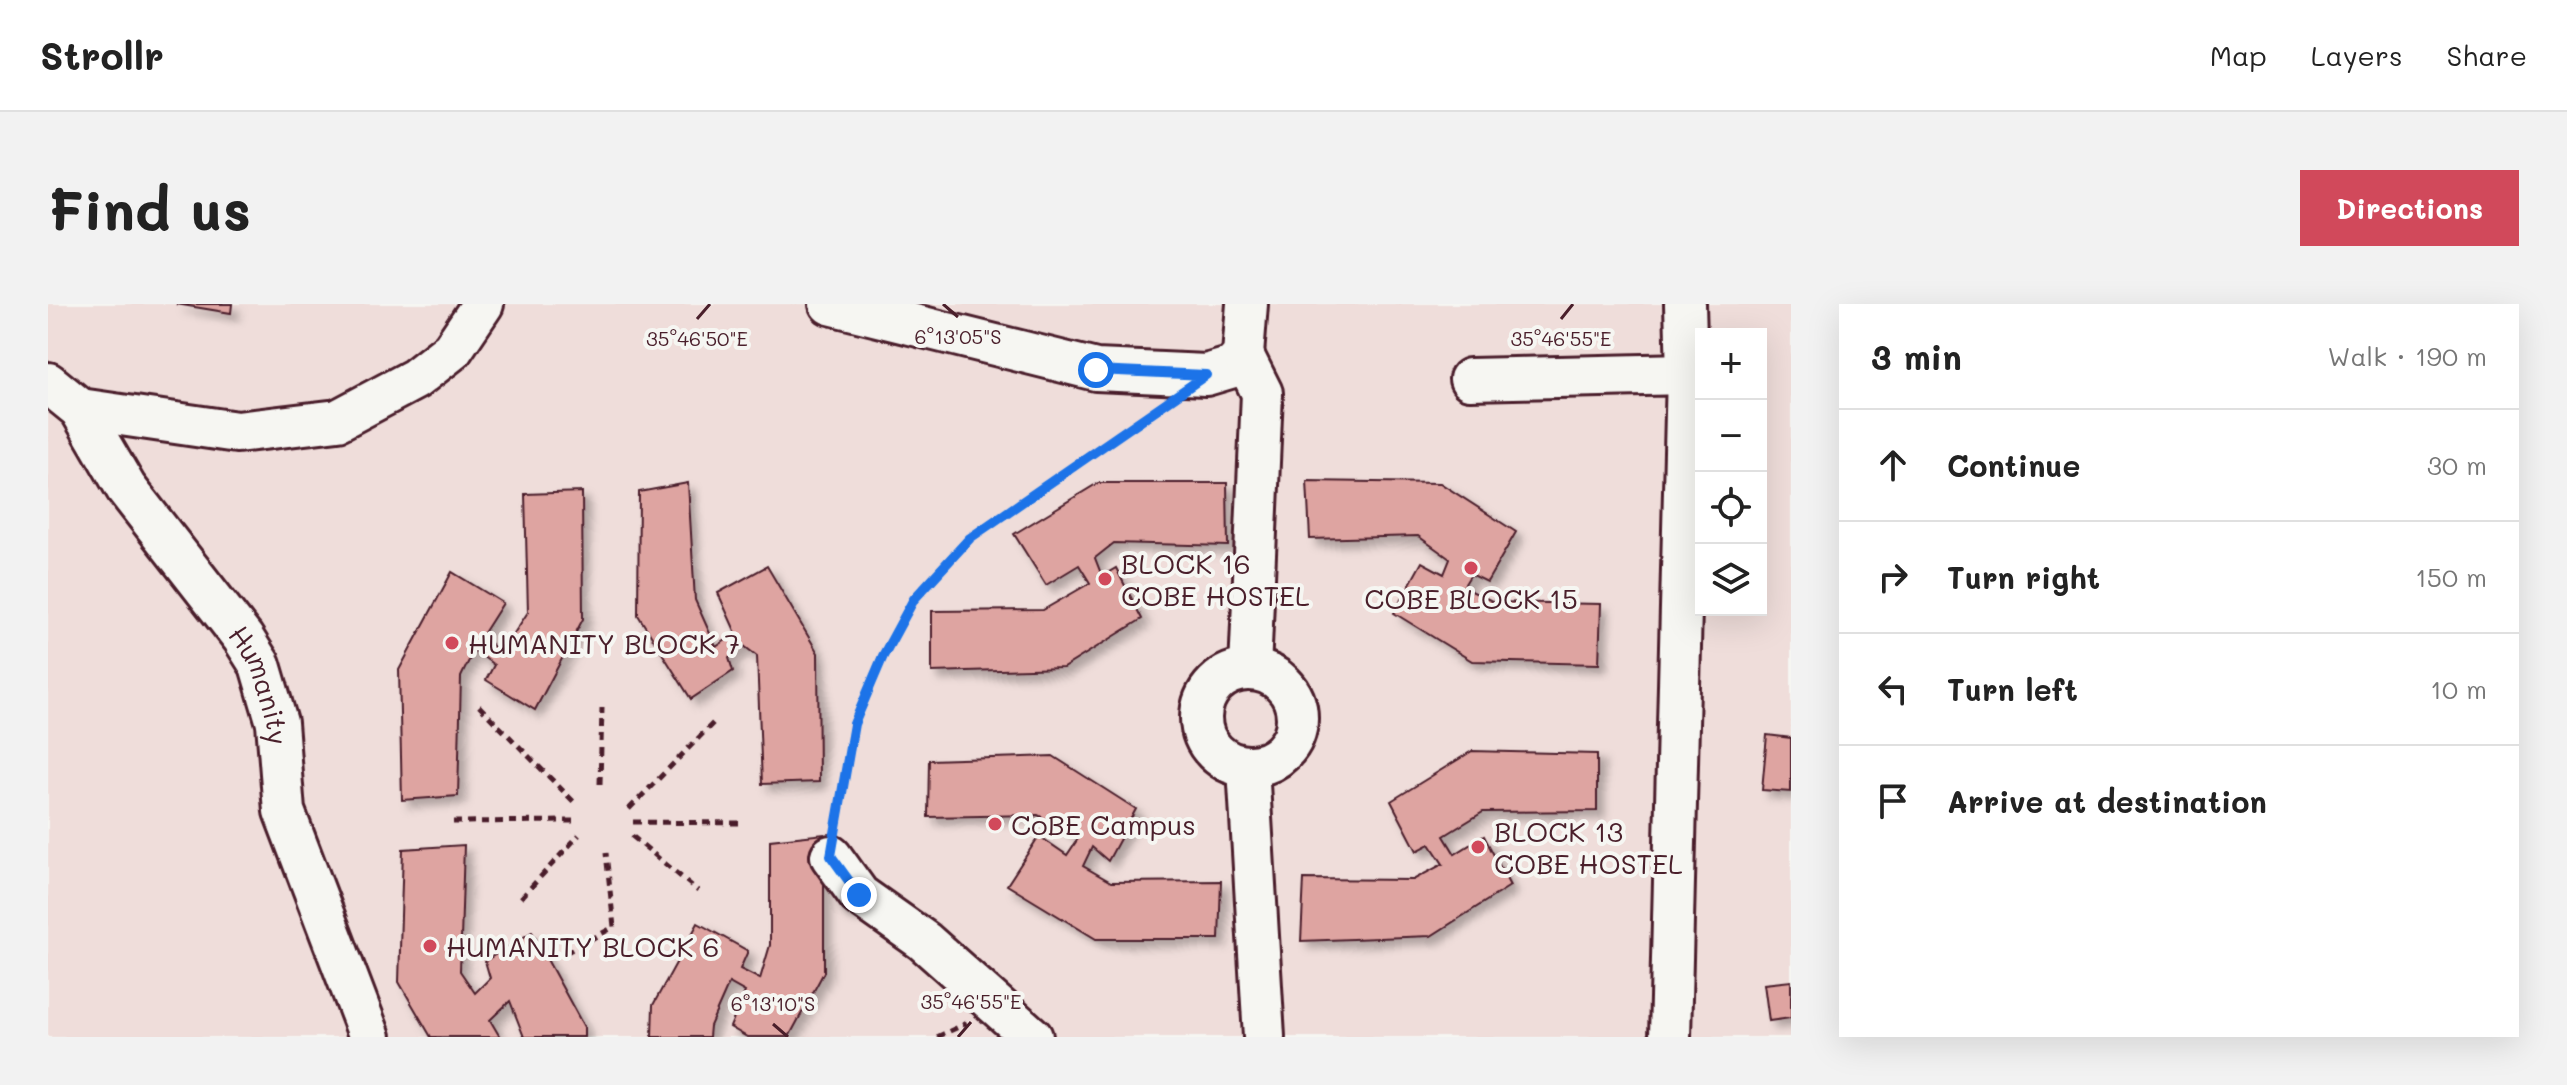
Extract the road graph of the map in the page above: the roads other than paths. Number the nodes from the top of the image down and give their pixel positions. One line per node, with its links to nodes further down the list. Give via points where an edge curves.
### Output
1 (483, 304): 9 (street, via 452,350 415,379 338,420 237,432)
2 (830, 304): 5 (street, via 1096,370 1206,375 1233,367)
3 (1247, 304): 5 (street)
4 (1685, 304): 6 (street)
5 (1243, 355): 10 (street, via 1262,393)
6 (1687, 374): 7 (street); 16 (street)
7 (1470, 379)
8 (48, 383): 9 (street, Humanity)
9 (80, 409): 13 (street, Humanity, via 126,488 260,665 277,723 284,811)
10 (1250, 670): 11 (street, via 1274,677 1292,695 1298,720 1291,744 1272,761); 11 (street, via 1225,675 1207,693 1200,717 1206,742 1223,760)
11 (1248, 767): 15 (street)
12 (831, 856): 14 (street, via 859,895 924,941)
13 (370, 1037)
14 (1032, 1037)
15 (1264, 1037)
16 (1670, 1037)

